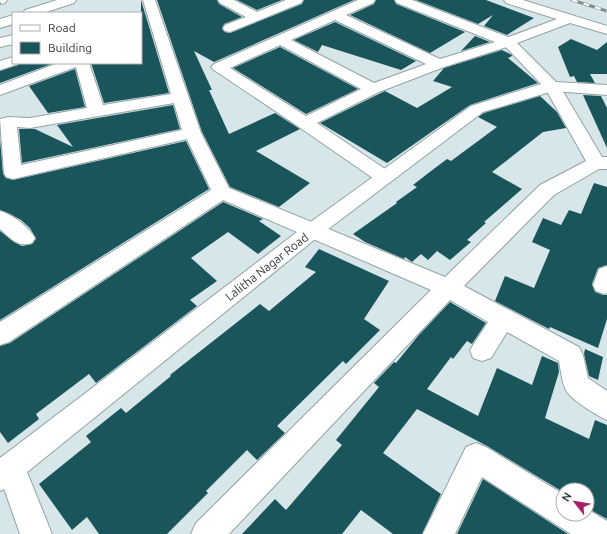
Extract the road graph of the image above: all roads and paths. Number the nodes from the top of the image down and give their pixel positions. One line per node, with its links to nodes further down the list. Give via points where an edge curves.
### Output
1 (70, 0): 9 (street)
2 (75, 0): 10 (street)
3 (149, 0): 31 (street)
4 (224, 0): 12 (street)
5 (297, 0): 12 (street)
6 (368, 0): 11 (street)
7 (401, 0): 20 (street)
8 (510, 0): 13 (street)
9 (33, 12)
10 (76, 12)
11 (336, 15): 19 (street); 25 (street)
12 (257, 17): 16 (street)
13 (568, 18): 17 (street); 20 (street)
14 (12, 19): 15 (street)
15 (0, 24)
16 (230, 28)
17 (607, 30)
18 (12, 39): 21 (street)
19 (281, 40): 28 (street); 34 (street, via 219,67)
20 (508, 42): 25 (street); 27 (street)
21 (0, 43)
22 (12, 61): 26 (street)
23 (69, 64): 29 (street)
24 (82, 64): 32 (street)
25 (439, 64): 28 (street)
26 (0, 66)
27 (552, 86): 30 (street, Lalitha Nagar Road); 36 (street); 37 (street, Lalitha Nagar Road, via 477,109)
28 (373, 89): 34 (street)
29 (0, 90)
30 (607, 90)
31 (181, 97): 32 (street); 35 (street)
32 (96, 110): 33 (street, via 30,123)
33 (4, 123): 35 (street, via 13,173)
34 (305, 123): 37 (street)
35 (192, 133): 38 (street)
36 (602, 163): 42 (street, via 548,190)
37 (384, 177): 40 (street, Lalitha Nagar Road)
38 (222, 192): 40 (street); 44 (street)
39 (0, 218): 41 (street)
40 (312, 231): 42 (street); 47 (street, Lalitha Nagar Road)
41 (25, 238)
42 (448, 288): 43 (street); 51 (street)
43 (504, 318): 45 (street); 46 (street, via 570,355 577,385)
44 (0, 335)
45 (482, 350)
46 (607, 406)
47 (5, 472): 50 (street, Lalitha Nagar Road)
48 (555, 506): 52 (street, via 476,457)
49 (580, 522): 53 (street)
50 (36, 534)
51 (207, 534)
52 (439, 534)
53 (599, 534)

